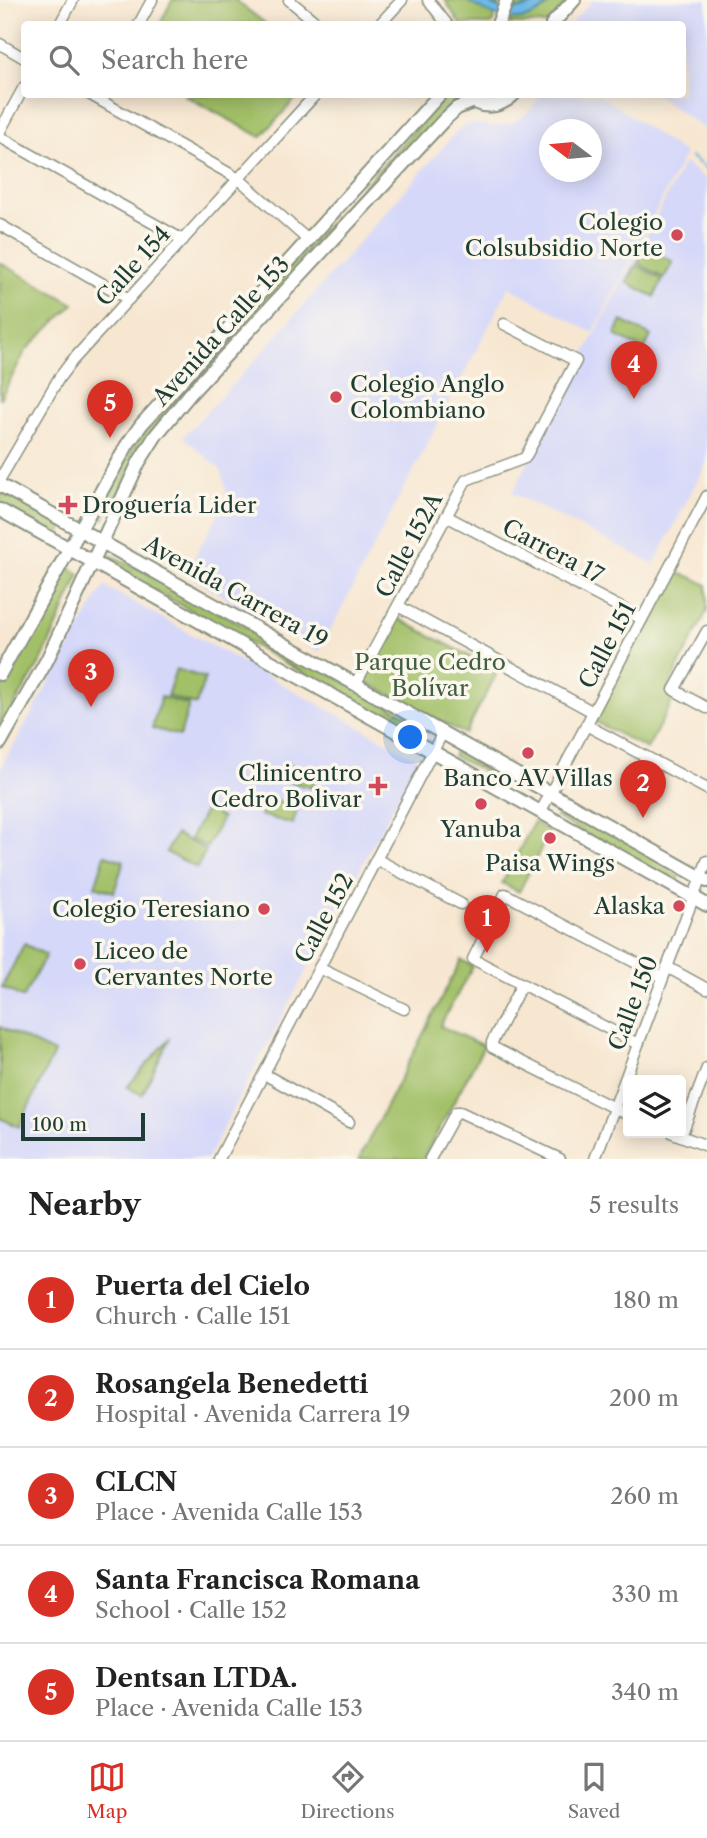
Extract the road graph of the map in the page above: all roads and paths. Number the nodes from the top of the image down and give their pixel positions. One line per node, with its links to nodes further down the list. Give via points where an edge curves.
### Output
1 (73, 0): 8 (street)
2 (152, 0): 9 (street)
3 (289, 0): 10 (street)
4 (402, 0): 11 (street)
5 (428, 0): 12 (street)
6 (574, 0): 14 (main road)
7 (506, 2): 13 (main road)
8 (62, 21)
9 (141, 21)
10 (314, 21)
11 (383, 21)
12 (445, 21)
13 (499, 21)
14 (555, 21)
15 (0, 44): 16 (street)
16 (21, 56)
17 (21, 94): 23 (street)
18 (99, 98): 24 (street)
19 (312, 98): 24 (street, Calle 154)
20 (436, 98): 27 (main road, Avenida Calle 153)
21 (468, 98): 22 (main road, via 493,106); 36 (main road, Avenida Calle 153, via 170,417 139,461)
22 (509, 98)
23 (0, 134): 26 (street)
24 (239, 178): 26 (street, Calle 154); 27 (street)
25 (0, 225): 28 (street)
26 (183, 240): 28 (street, Calle 154)
27 (308, 240): 35 (main road, Avenida Calle 153, via 141,425)
28 (129, 299): 30 (street, Calle 154, via 59,378)
29 (504, 324): 34 (street, Calle 152A, via 576,361 525,458 466,480)
30 (0, 480)
31 (0, 485): 35 (main road, Avenida Carrera 19)
32 (707, 496): 40 (street, Calle 151)
33 (0, 510): 37 (main road, Avenida Carrera 19)
34 (446, 516): 39 (street, Calle 152A); 40 (street, Carrera 17)
35 (80, 530): 36 (main road, Avenida Carrera 19); 37 (main road, Avenida Calle 153)
36 (101, 542): 38 (main road, Avenida Calle 153); 43 (main road, Avenida Carrera 19)
37 (70, 549): 38 (main road, Avenida Carrera 19); 42 (main road, Avenida Calle 153)
38 (92, 561): 48 (main road, Avenida Calle 153, via 40,674); 49 (main road, Avenida Carrera 19)
39 (398, 606): 43 (street, Calle 152A); 45 (street)
40 (642, 619): 45 (street, Calle 151)
41 (706, 631): 44 (street, via 674,690)
42 (0, 674)
43 (356, 683): 47 (main road, Avenida Carrera 19)
44 (707, 708)
45 (593, 712): 46 (street, Calle 151)
46 (586, 726): 50 (street); 51 (street, Calle 151)
47 (443, 732): 49 (street, Calle 152); 51 (main road, Avenida Carrera 19)
48 (0, 743)
49 (433, 751): 52 (main road, Avenida Carrera 19); 53 (street, Calle 152)
50 (707, 789)
51 (551, 792): 52 (street, Calle 151); 55 (main road, Avenida Carrera 19)
52 (541, 811): 56 (main road, Avenida Carrera 19)
53 (376, 859): 57 (street); 59 (street, Calle 152)
54 (707, 861): 55 (street, Calle 150)
55 (704, 879): 56 (street, Calle 150)
56 (693, 898): 58 (main road, Avenida Carrera 19); 60 (street, Calle 150)
57 (461, 904)
58 (707, 905)
59 (319, 968): 63 (street); 66 (street, Calle 152)
60 (665, 972): 61 (street, via 505,894 473,959); 62 (street); 64 (street, Calle 150)
61 (522, 984): 64 (street); 67 (street, via 492,1047)
62 (707, 989)
63 (404, 1009)
64 (638, 1044): 67 (street, Calle 150)
65 (707, 1068): 69 (street)
66 (264, 1074): 70 (street); 73 (street, Calle 152)
67 (614, 1109): 68 (street); 76 (street, Calle 150)
68 (623, 1113)
69 (686, 1114)
70 (349, 1122)
71 (686, 1138): 72 (street)
72 (707, 1146)
73 (219, 1159)
74 (429, 1159): 75 (street, via 456,1112)
75 (560, 1159)
76 (595, 1159)

